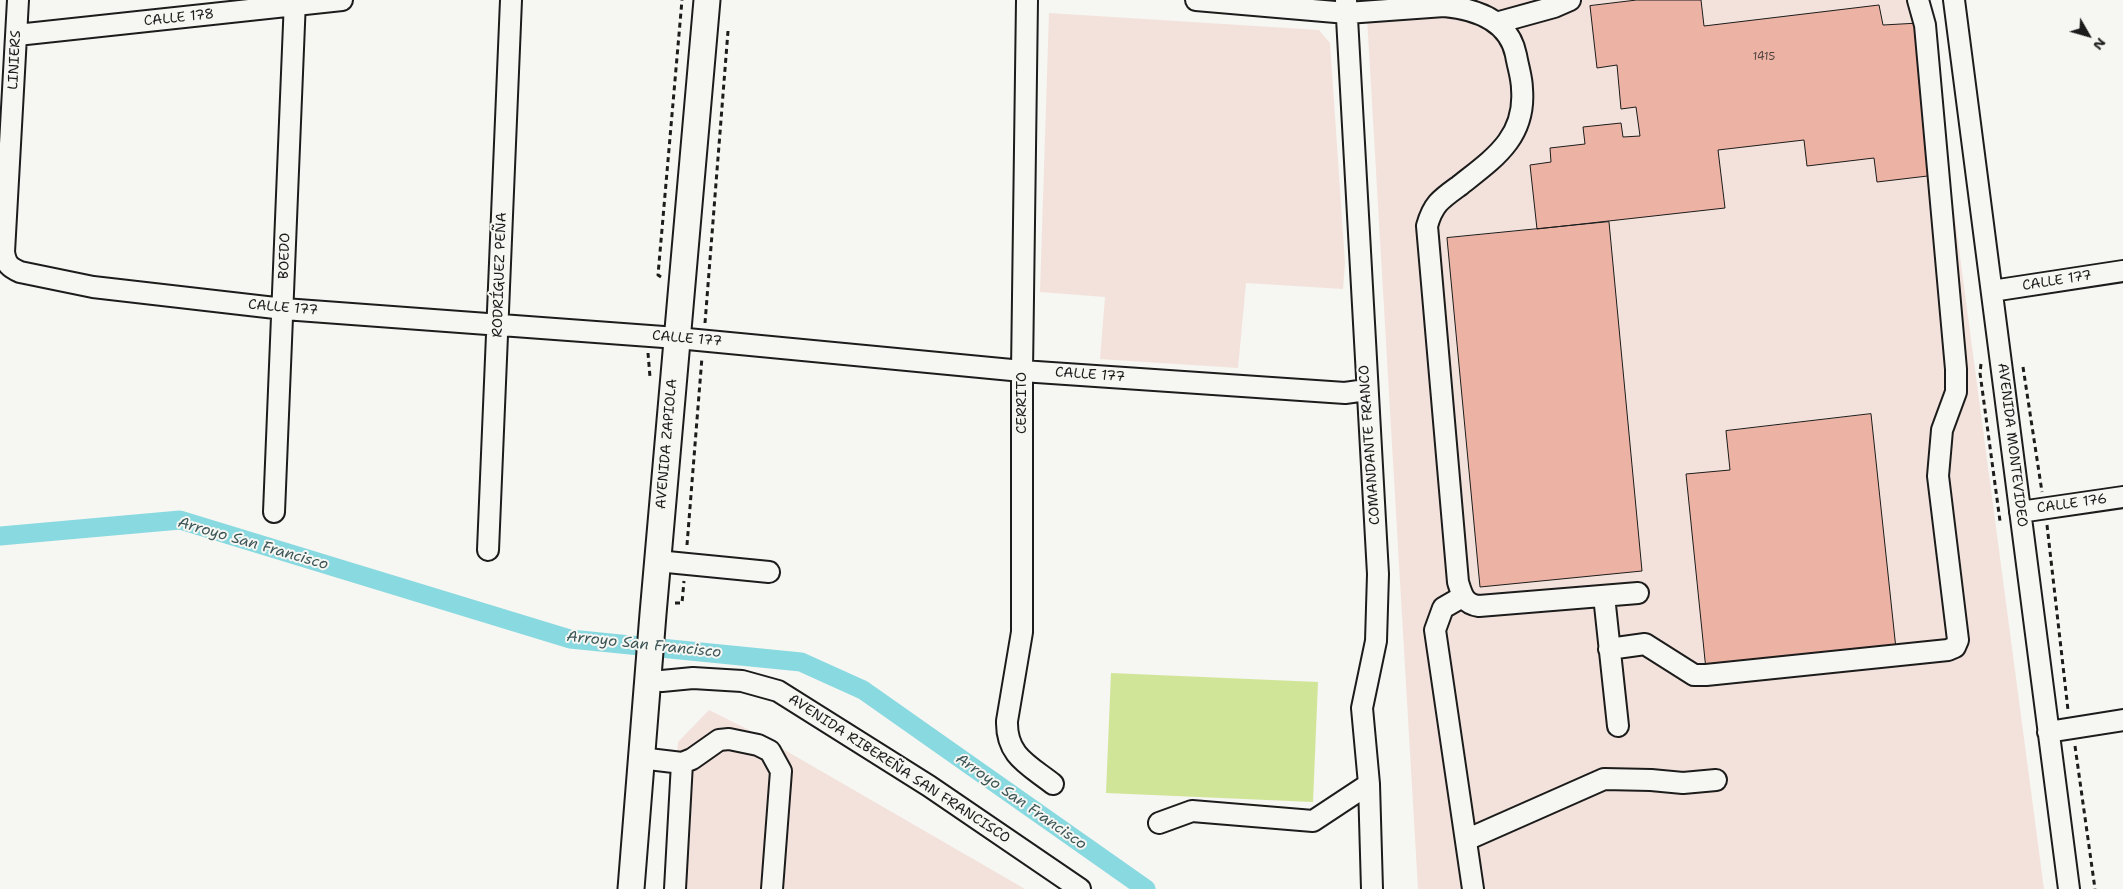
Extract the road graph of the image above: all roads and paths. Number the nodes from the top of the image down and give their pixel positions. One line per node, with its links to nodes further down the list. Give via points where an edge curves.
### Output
1 (18, 0): 14 (street, LINIERS)
2 (342, 0): 10 (street, CALLE 178)
3 (511, 0): 19 (street, RODRÍGUEZ PEÑA)
4 (707, 0): 20 (main road, AVENIDA ZAPIOLA)
5 (1027, 0): 24 (street, CERRITO)
6 (1196, 0): 11 (street)
7 (1570, 0): 12 (street)
8 (1918, 0): 39 (street, via 1925,25 1956,370 1956,392 1942,430 1938,476 1958,640 1955,647 1706,675 1694,674 1646,644)
9 (1954, 0): 17 (street, AVENIDA MONTEVIDEO)
10 (295, 3): 14 (street, CALLE 178); 18 (street, BOEDO)
11 (1346, 6): 12 (street, via 1457,7 1477,12); 25 (street, COMANDANTE FRANCO)
12 (1496, 23): 37 (street, via 1504,28 1514,43 1522,88 1523,108 1519,126 1494,159 1438,202 1426,226 1458,582)
13 (728, 27): 21 (path)
14 (17, 35): 15 (street, LINIERS, via 4,252)
15 (10, 268): 18 (street, CALLE 177, via 93,287)
16 (2123, 271): 17 (street, CALLE 177)
17 (1992, 291): 29 (street, AVENIDA MONTEVIDEO)
18 (284, 309): 19 (street, CALLE 177); 28 (street, BOEDO)
19 (498, 326): 20 (street, CALLE 177); 31 (street, RODRÍGUEZ PEÑA)
20 (677, 338): 21 (street, CALLE 177); 32 (main road, AVENIDA ZAPIOLA)
21 (703, 340): 24 (street, CALLE 177); 33 (path)
22 (1981, 357): 30 (path, via 1980,373)
23 (2022, 363): 27 (path)
24 (1022, 371): 25 (street, CALLE 177, via 1344,393); 48 (street, CERRITO, via 1022,632 1006,734 1019,758)
25 (1366, 390): 49 (street, COMANDANTE FRANCO, via 1378,574 1376,641 1362,708)
26 (2123, 497): 27 (street, CALLE 176)
27 (2044, 508): 29 (street, CALLE 176); 43 (path)
28 (274, 512)
29 (2020, 512): 44 (street, AVENIDA MONTEVIDEO)
30 (2001, 529)
31 (488, 550)
32 (657, 561): 33 (street); 38 (main road, AVENIDA ZAPIOLA)
33 (685, 564): 34 (street); 38 (path, via 682,603)
34 (769, 572)
35 (1638, 593): 36 (street)
36 (1604, 596): 37 (street, via 1479,606 1471,605); 39 (street)
37 (1462, 597): 51 (street, via 1443,608 1435,630)
38 (662, 608): 40 (main road, AVENIDA ZAPIOLA)
39 (1609, 649): 42 (street)
40 (648, 672): 45 (main road, AVENIDA ZAPIOLA); 55 (street, AVENIDA RIBEREÑA SAN FRANCISCO, via 662,681 693,678 742,681 778,690 929,786)
41 (2123, 720): 43 (street)
42 (1618, 726)
43 (2072, 728): 44 (street); 59 (path)
44 (2048, 732): 58 (street, AVENIDA MONTEVIDEO)
45 (640, 758): 46 (street); 52 (main road, AVENIDA ZAPIOLA)
46 (682, 763): 53 (street); 54 (street, via 719,740 729,739 758,745 774,756 781,771)
47 (1716, 780): 51 (street, via 1683,783 1604,779)
48 (1053, 784)
49 (1369, 784): 50 (street, via 1313,821 1192,811); 56 (street, COMANDANTE FRANCO)
50 (1159, 823)
51 (1466, 840): 57 (street)
52 (631, 889)
53 (675, 889)
54 (772, 889)
55 (1080, 889)
56 (1372, 889)
57 (1473, 889)
58 (2069, 889)
59 (2095, 889)

